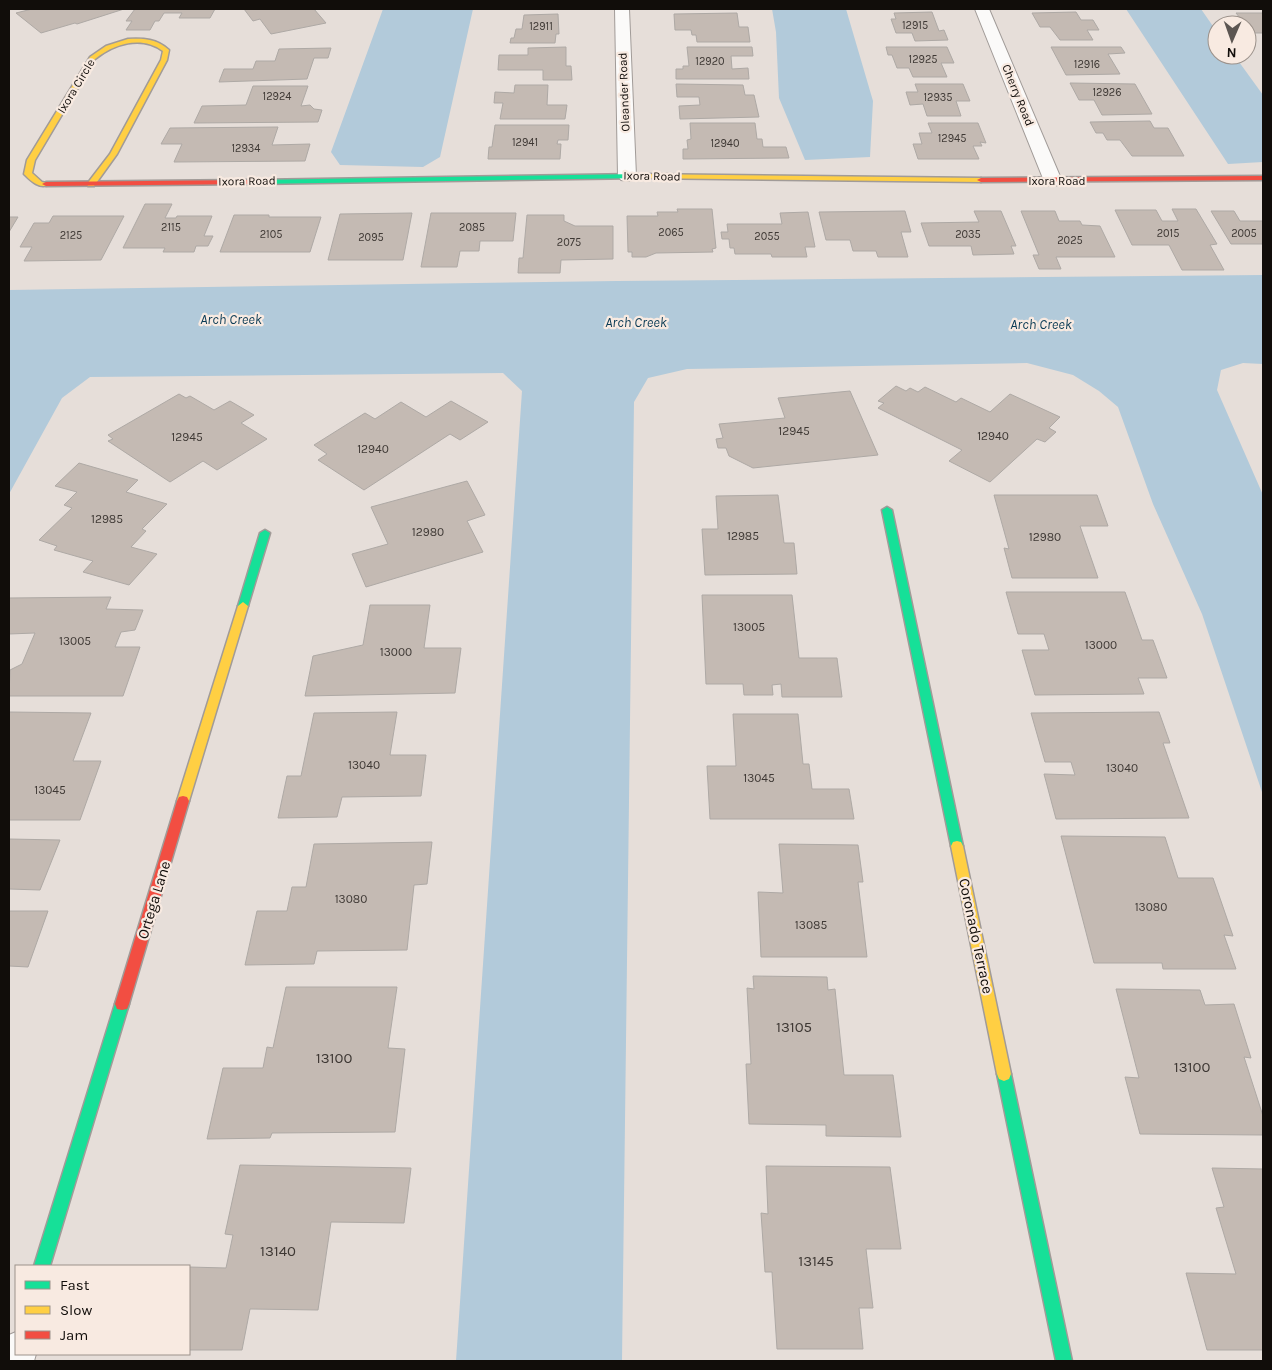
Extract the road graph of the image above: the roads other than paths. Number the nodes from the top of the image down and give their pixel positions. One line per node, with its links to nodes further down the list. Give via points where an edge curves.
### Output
1 (622, 9): 3 (street, Oleander Road)
2 (982, 9): 5 (street, Cherry Road)
3 (626, 176): 5 (street, Ixora Road); 7 (street, Ixora Road)
4 (1263, 178): 5 (street, Ixora Road)
5 (1053, 181)
6 (40, 184): 7 (street, Ixora Road); 7 (street, Ixora Circle, via 28,174 31,160 98,51 115,44 156,43 166,50 164,60 113,154)
7 (91, 184)
8 (887, 510): 11 (street, Coronado Terrace)
9 (265, 533): 10 (street, Ortega Lane)
10 (42, 1265)
11 (1064, 1361)

